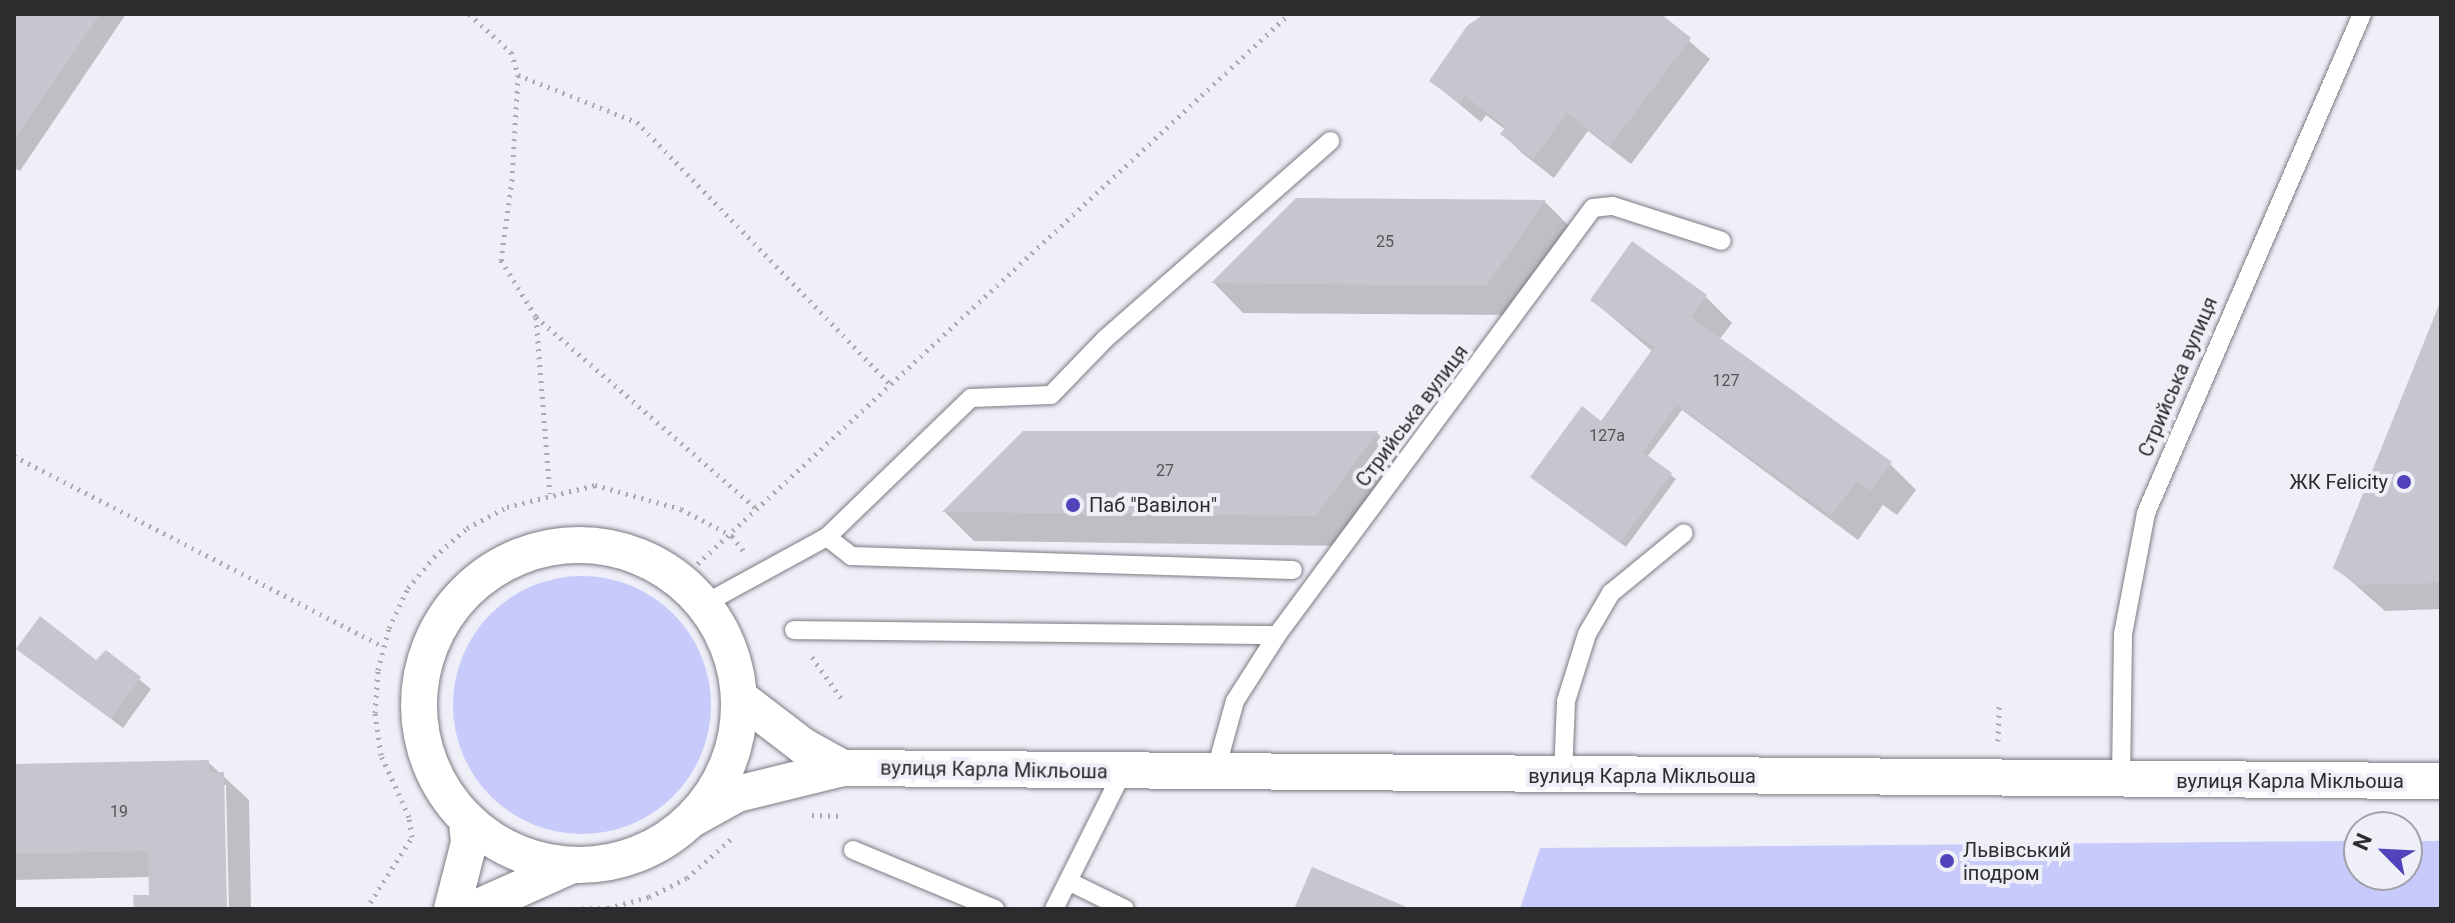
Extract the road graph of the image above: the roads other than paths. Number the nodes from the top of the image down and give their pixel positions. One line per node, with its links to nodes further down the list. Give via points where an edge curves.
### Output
1 (2362, 14): 15 (lane, Стрийська вулиця, via 2146,513 2123,634)
2 (1330, 141): 5 (lane, via 1105,339 1051,395 971,398)
3 (1722, 241): 9 (lane, Стрийська вулиця, via 1613,206 1593,208)
4 (1684, 533): 14 (lane, via 1611,593 1587,634 1566,701)
5 (827, 537): 6 (lane, via 851,556); 7 (lane, via 758,571)
6 (1293, 570)
7 (692, 592): 10 (street, вулиця Карла Мікльоша, via 734,663); 17 (street, вулиця Карла Мікльоша, via 621,550 554,546 492,570 466,592 429,648 419,713 436,778)
8 (794, 630): 9 (lane)
9 (1277, 635): 13 (lane, Стрийська вулиця, via 1235,701)
10 (739, 697): 11 (street, вулиця Карла Мікльоша, via 803,746); 18 (street, вулиця Карла Мікльоша, via 729,763)
11 (843, 768): 12 (street, вулиця Карла Мікльоша); 18 (street, вулиця Карла Мікльоша, via 737,794)
12 (1123, 771): 13 (street, вулиця Карла Мікльоша); 21 (lane)
13 (1215, 773): 14 (street, вулиця Карла Мікльоша)
14 (1563, 776): 15 (street, вулиця Карла Мікльоша)
15 (2121, 779): 16 (street, вулиця Карла Мікльоша)
16 (2441, 781)
17 (467, 819): 20 (street, вулиця Карла Мікльоша, via 501,844 537,860); 22 (street, via 469,843)
18 (692, 819): 20 (street, вулиця Карла Мікльоша, via 636,855)
19 (853, 850): 24 (lane)
20 (570, 866): 23 (street, вулиця Карла Мікльоша)
21 (1070, 882): 25 (lane); 26 (lane)
22 (452, 909)
23 (474, 909)
24 (995, 909)
25 (1054, 909)
26 (1125, 909)

